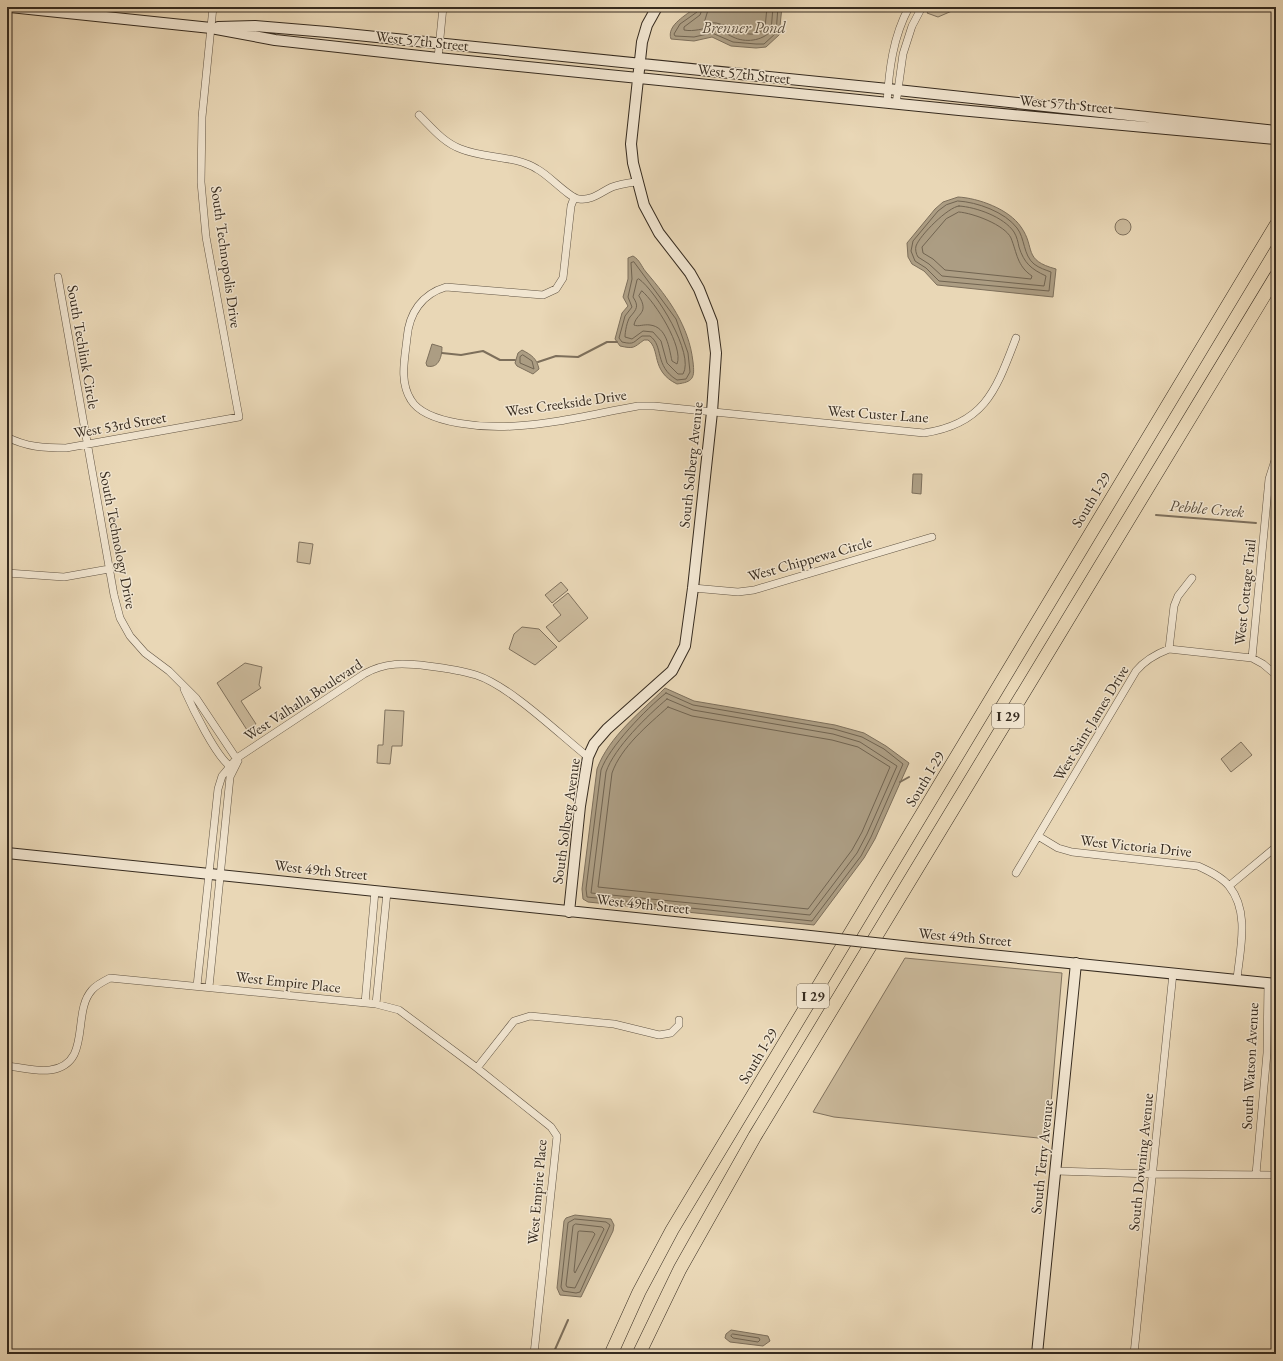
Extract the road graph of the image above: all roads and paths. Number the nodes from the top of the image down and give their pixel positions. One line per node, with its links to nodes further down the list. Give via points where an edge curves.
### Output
1 (10, 7): 7 (main road, West 57th Street)
2 (213, 7): 7 (street, South Technopolis Drive)
3 (443, 7): 8 (street)
4 (657, 7): 10 (main road, South Solberg Avenue, via 644,34)
5 (909, 7): 12 (street, via 894,46)
6 (922, 7): 12 (street, via 907,39)
7 (211, 28): 8 (main road, West 57th Street, via 255,26); 9 (main road, West 57th Street, via 275,40); 24 (street, South Technopolis Drive, via 201,118 201,182 206,237)
8 (439, 44): 9 (street); 10 (main road, West 57th Street)
9 (438, 58): 11 (main road, West 57th Street)
10 (639, 64): 11 (main road, South Solberg Avenue); 12 (main road, West 57th Street)
11 (638, 78): 13 (main road, West 57th Street); 17 (main road, South Solberg Avenue, via 631,144)
12 (893, 89): 13 (street); 15 (main road, West 57th Street)
13 (892, 103): 16 (main road, West 57th Street)
14 (419, 115): 18 (street, via 439,136 456,147 475,154 529,164 549,176)
15 (1276, 131)
16 (1276, 139)
17 (636, 182): 18 (street, via 614,186 587,199); 23 (main road, South Solberg Avenue, via 644,205 659,233 699,289 712,322 716,360)
18 (574, 198): 23 (street, West Creekside Drive, via 563,278 552,292 537,294 446,287 434,291 418,305 409,322 404,374 406,389 412,401 424,413 439,419 498,426 534,424 638,406)
19 (1276, 225): 67 (highway, South I-29 / I 29, via 672,1230 639,1292)
20 (1276, 276): 68 (highway, I 29, via 754,1136 680,1269)
21 (58, 277): 26 (street, South Techlink Circle)
22 (1016, 338): 23 (street, West Custer Lane, via 996,387 985,404 956,425 939,430 901,431)
23 (712, 412): 33 (main road, South Solberg Avenue)
24 (238, 417): 26 (street, West 53rd Street)
25 (7, 437): 26 (street, West 53rd Street, via 46,448)
26 (87, 444): 30 (street, South Technology Drive)
27 (1276, 457): 28 (street, West Cottage Trail)
28 (1273, 479): 35 (street, West Cottage Trail)
29 (932, 537): 33 (street, West Chippewa Circle, via 754,590 738,592)
30 (109, 570): 31 (street, via 64,577); 37 (street, South Technology Drive, via 117,608 128,632 137,645)
31 (7, 573)
32 (1192, 578): 34 (street, via 1178,596 1174,606)
33 (693, 588): 39 (main road, South Solberg Avenue, via 685,646 676,665 663,680 607,729 594,744)
34 (1169, 649): 35 (street); 41 (street, West Saint James Drive, via 1151,657 1136,671)
35 (1252, 658): 36 (street)
36 (1276, 675)
37 (184, 687): 38 (street, South Technology Drive, via 202,705); 40 (street, South Technology Drive, via 194,711)
38 (239, 758): 39 (street, West Valhalla Boulevard, via 364,674 380,666 398,663 458,670 483,678 516,699); 40 (street, West Valhalla Boulevard)
39 (588, 758): 50 (main road, South Solberg Avenue, via 580,806)
40 (231, 767): 45 (street, West Valhalla Boulevard, via 222,776 218,789); 46 (street, West Valhalla Boulevard)
41 (1038, 836): 44 (street, West Saint James Drive); 47 (street, West Victoria Drive, via 1058,848 1072,852 1198,866 1215,874)
42 (1276, 848): 47 (street)
43 (7, 854): 45 (main road, West 49th Street)
44 (1016, 873)
45 (210, 874): 46 (main road, West 49th Street); 55 (street)
46 (220, 875): 48 (main road, West 49th Street); 56 (street)
47 (1229, 886): 53 (street, West Victoria Drive, via 1241,909 1243,926)
48 (375, 891): 49 (main road, West 49th Street); 57 (street)
49 (387, 892): 50 (main road, West 49th Street); 58 (street)
50 (569, 912): 51 (main road, West 49th Street, bridge)
51 (1076, 962): 52 (main road, West 49th Street); 62 (main road, South Terry Avenue)
52 (1173, 973): 53 (main road, West 49th Street); 63 (street, South Downing Avenue)
53 (1237, 980): 54 (main road, West 49th Street)
54 (1272, 983): 64 (street, South Watson Avenue)
55 (197, 986): 56 (street, West Empire Place); 60 (street, West Empire Place, via 110,978 92,990 85,1002 76,1050 70,1061 59,1068 47,1070)
56 (209, 987): 57 (street, West Empire Place)
57 (365, 1003): 58 (street, West Empire Place)
58 (376, 1004): 61 (street, West Empire Place, via 399,1010)
59 (679, 1020): 61 (street, via 671,1033 659,1035 614,1024 530,1016 520,1018 514,1021)
60 (7, 1066)
61 (477, 1068): 66 (street, West Empire Place, via 551,1127 557,1136)
62 (1056, 1171): 63 (street); 69 (main road, South Terry Avenue)
63 (1153, 1174): 64 (street); 70 (street, South Downing Avenue)
64 (1256, 1174): 65 (street)
65 (1276, 1175)
66 (534, 1354)
67 (611, 1354)
68 (639, 1354)
69 (1037, 1354)
70 (1134, 1354)

